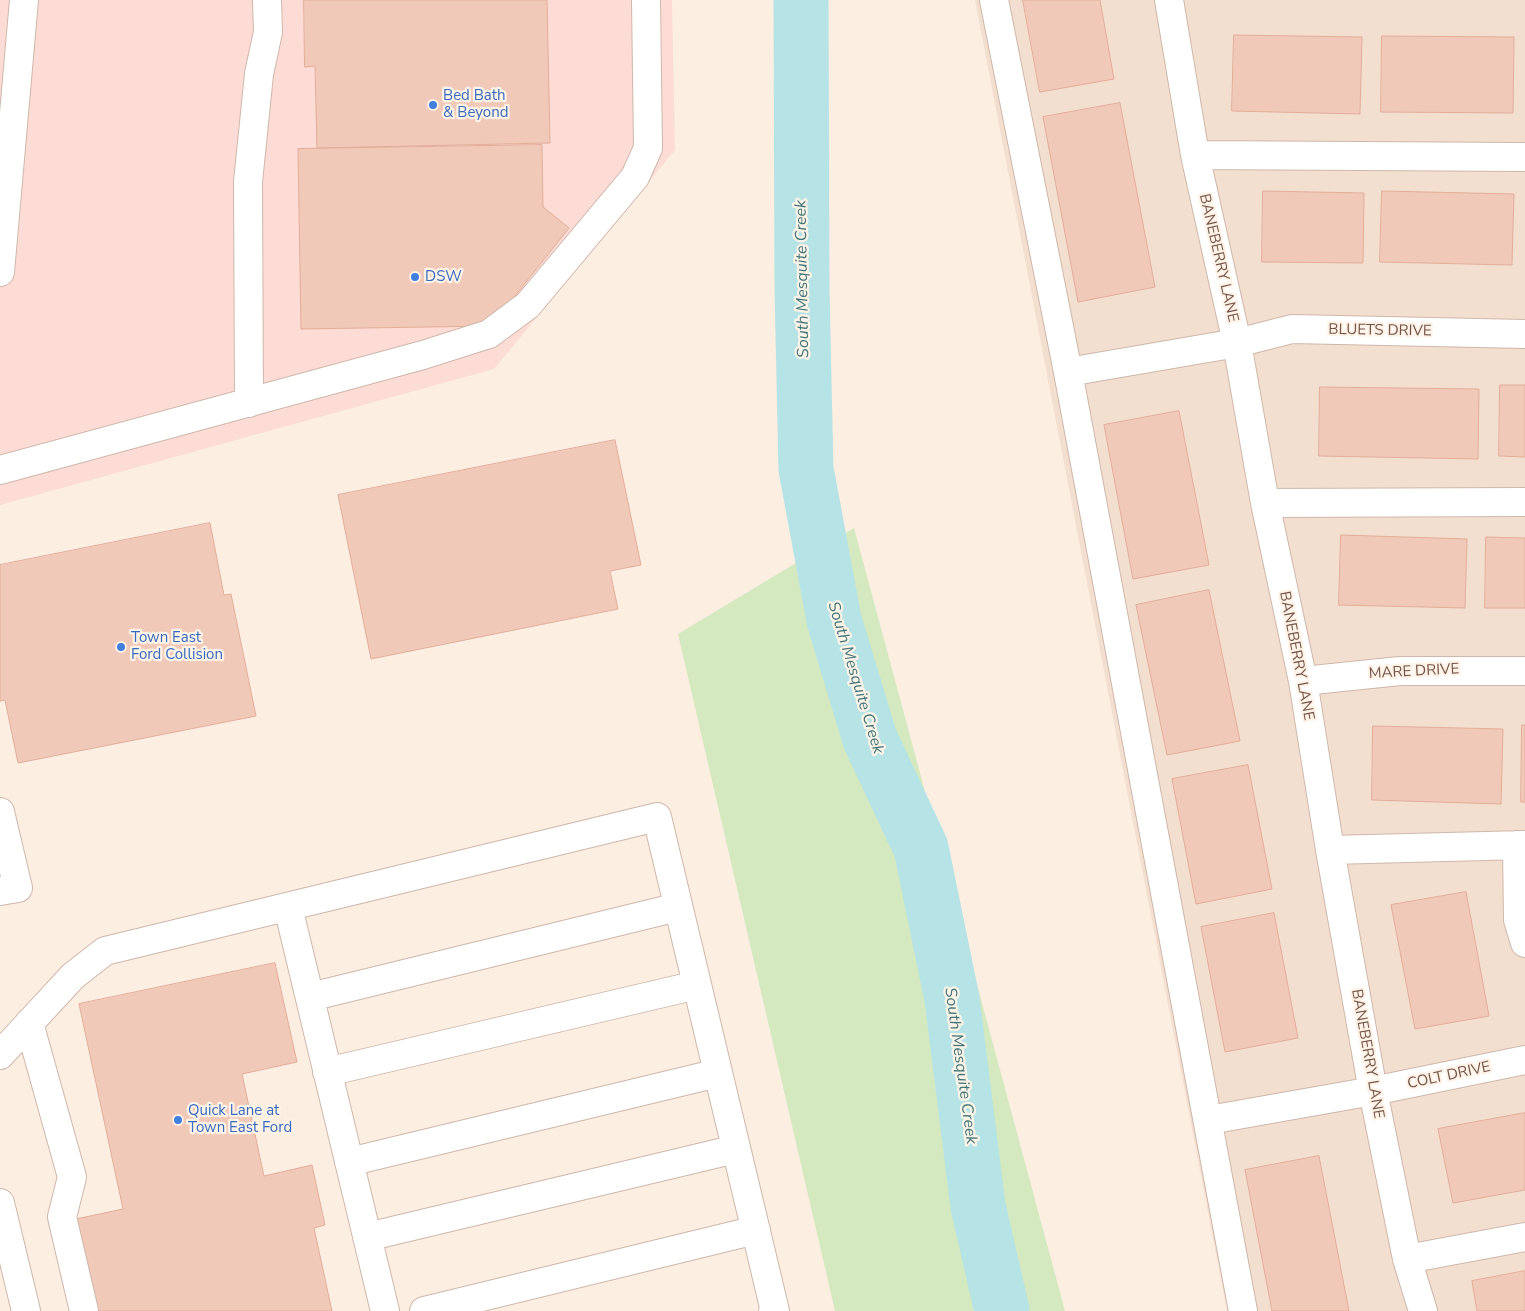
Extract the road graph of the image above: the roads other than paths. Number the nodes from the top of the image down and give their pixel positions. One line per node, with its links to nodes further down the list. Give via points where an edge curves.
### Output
1 (24, 0): 8 (street)
2 (267, 0): 12 (street, via 268,32 259,74 248,182)
3 (646, 0): 12 (street, via 648,148 635,177 528,306 489,334)
4 (994, 0): 11 (street)
5 (1169, 0): 6 (street, BANEBERRY LANE)
6 (1194, 155): 7 (street); 10 (street, BANEBERRY LANE)
7 (1525, 157)
8 (0, 272)
9 (1525, 334): 10 (street, BLUETS DRIVE, via 1292,329)
10 (1237, 343): 11 (street, BLUETS DRIVE); 15 (street, BANEBERRY LANE)
11 (1068, 372): 33 (street)
12 (249, 403): 13 (street)
13 (0, 470)
14 (1525, 502): 15 (street)
15 (1264, 503): 17 (street, BANEBERRY LANE)
16 (1525, 671): 17 (street, MARE DRIVE, via 1400,671)
17 (1303, 681): 20 (street, BANEBERRY LANE)
18 (0, 812): 21 (street)
19 (1521, 845): 20 (street); 24 (street, via 1518,920)
20 (1330, 850): 32 (street, BANEBERRY LANE)
21 (9, 889)
22 (288, 907): 23 (street, via 657,817); 26 (street); 27 (street, via 105,951 72,976)
23 (678, 907): 25 (street); 26 (street)
24 (1525, 943)
25 (697, 985): 30 (street); 31 (street)
26 (310, 997): 30 (street)
27 (29, 1023): 28 (street); 42 (street, via 72,1177 62,1217)
28 (0, 1055)
29 (1525, 1060): 32 (street, COLT DRIVE)
30 (327, 1072): 35 (street)
31 (718, 1073): 34 (street); 35 (street)
32 (1373, 1091): 33 (street, COLT DRIVE); 40 (street, BANEBERRY LANE)
33 (1209, 1120): 46 (street)
34 (736, 1149): 37 (street); 38 (street)
35 (349, 1162): 38 (street)
36 (0, 1203): 41 (street)
37 (756, 1230): 44 (street); 45 (street)
38 (367, 1237): 43 (street)
39 (1525, 1237): 40 (street)
40 (1407, 1259): 47 (street, BANEBERRY LANE)
41 (26, 1311)
42 (84, 1311)
43 (385, 1311)
44 (424, 1311)
45 (773, 1311)
46 (1243, 1311)
47 (1423, 1311)

